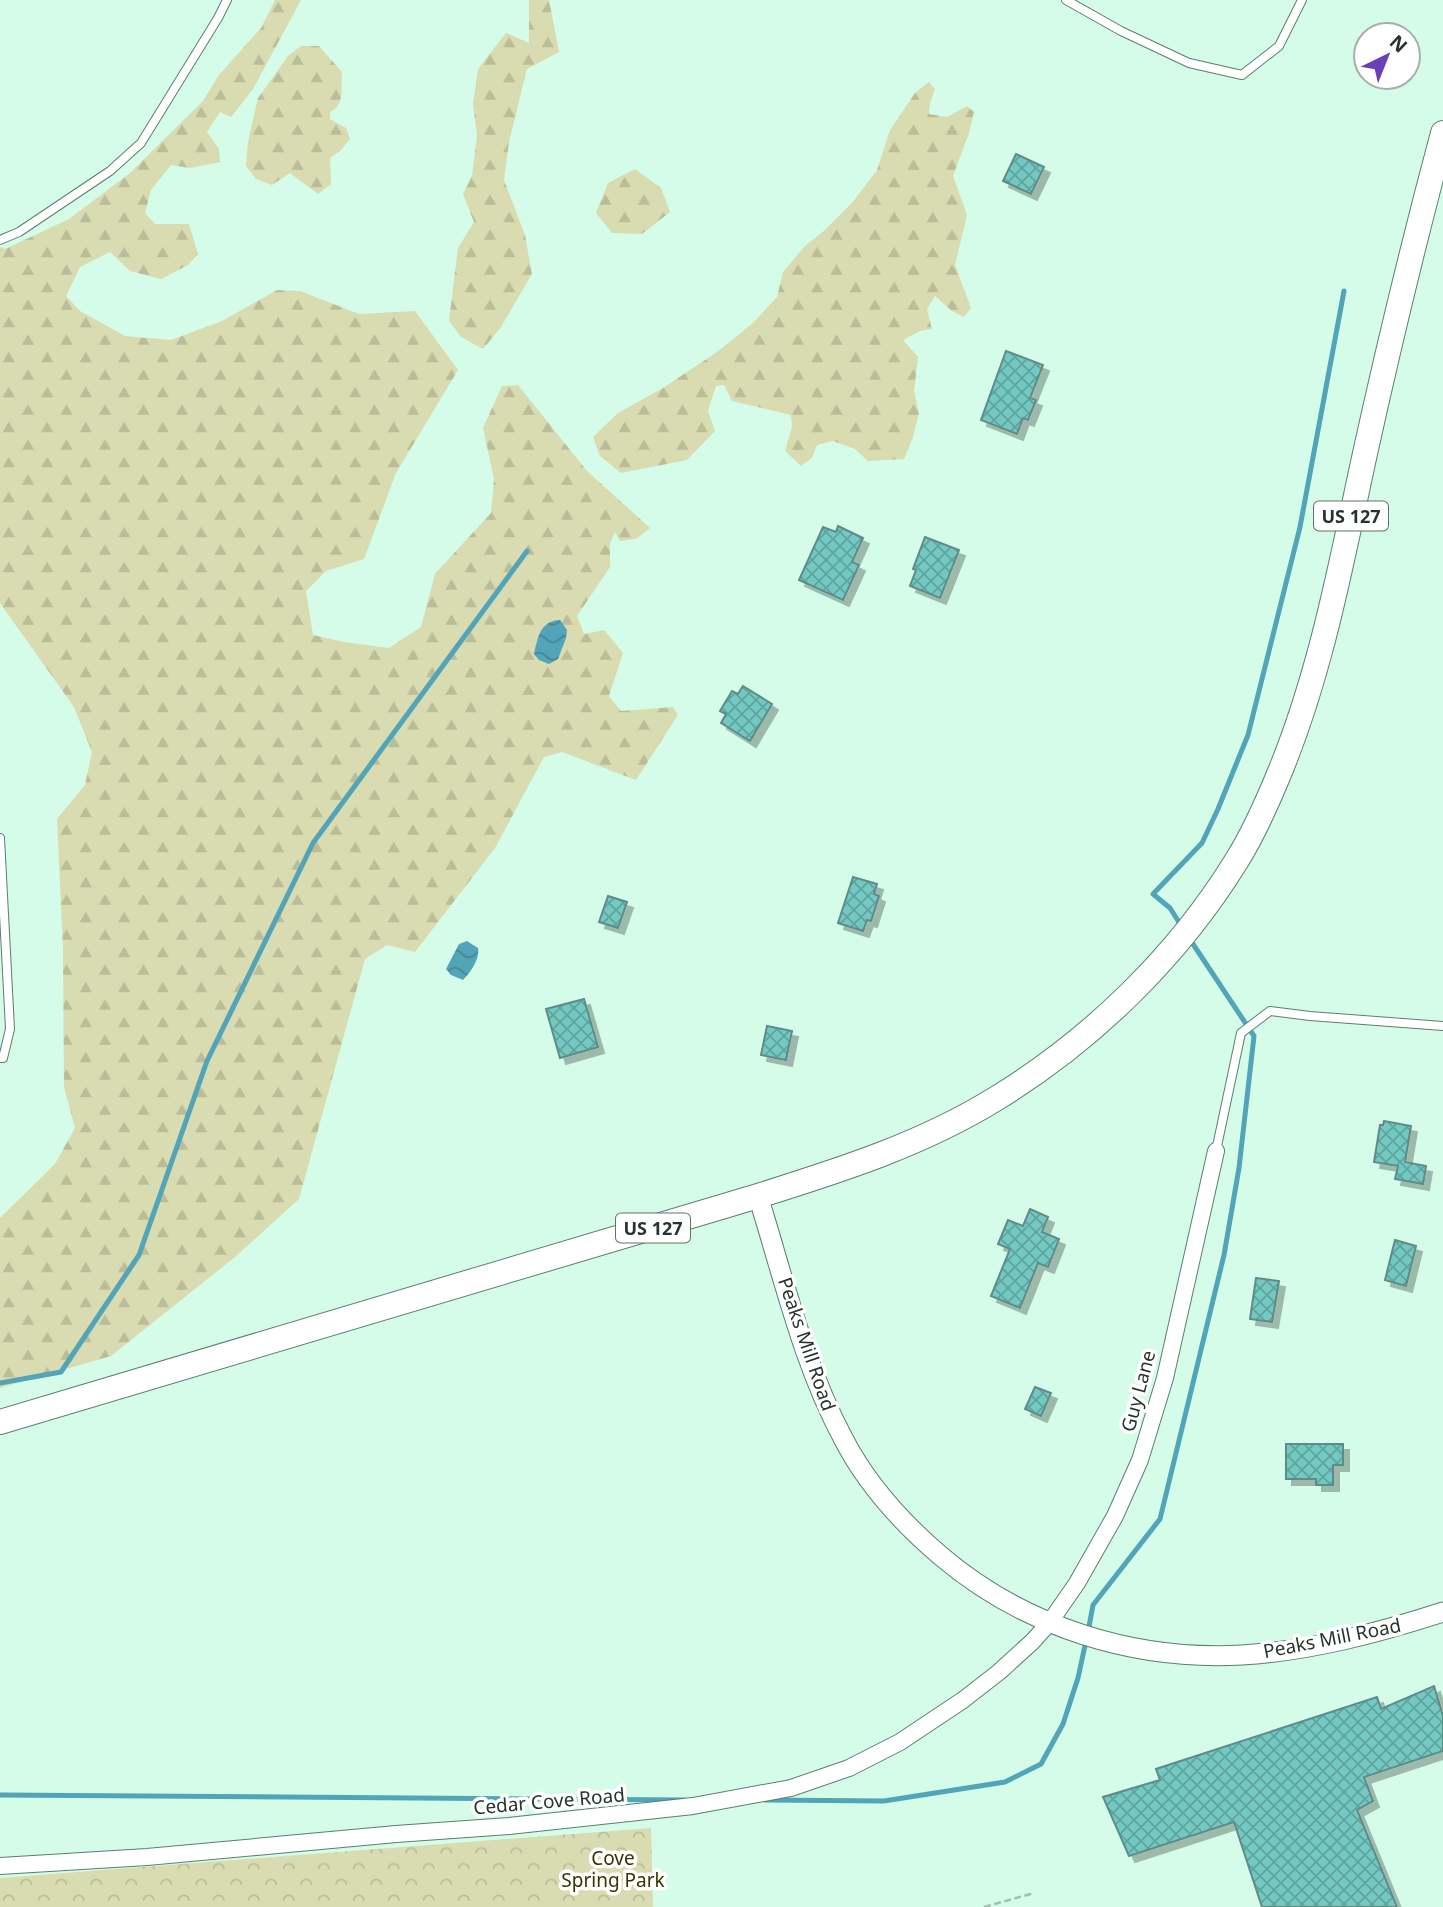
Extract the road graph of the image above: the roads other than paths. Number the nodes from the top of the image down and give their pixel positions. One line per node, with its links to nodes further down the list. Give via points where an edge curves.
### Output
1 (227, 0): 5 (lane, via 141,142 110,171)
2 (1066, 0): 3 (lane, via 1189,63 1242,75 1279,46)
3 (1302, 0)
4 (1443, 133): 10 (highway, US 127, via 1314,670 1280,772 1236,862 1151,972 1097,1025 1025,1080 917,1140)
5 (0, 240)
6 (0, 838): 8 (lane, via 10,1029)
7 (1443, 1026): 9 (lane, via 1270,1011 1241,1033)
8 (0, 1058)
9 (1216, 1151): 13 (street, Guy Lane, via 1165,1378 1140,1460 1115,1516)
10 (758, 1196): 11 (highway, US 127); 13 (street, Peaks Mill Road, via 813,1374 866,1476 922,1540 956,1568 993,1594)
11 (0, 1422)
12 (1443, 1612): 13 (street, Peaks Mill Road, via 1339,1641 1241,1655 1153,1651 1110,1643)
13 (1050, 1622): 14 (street, Cedar Cove Road, via 999,1672 923,1728 849,1768 791,1788 693,1807 584,1819)
14 (0, 1866)

